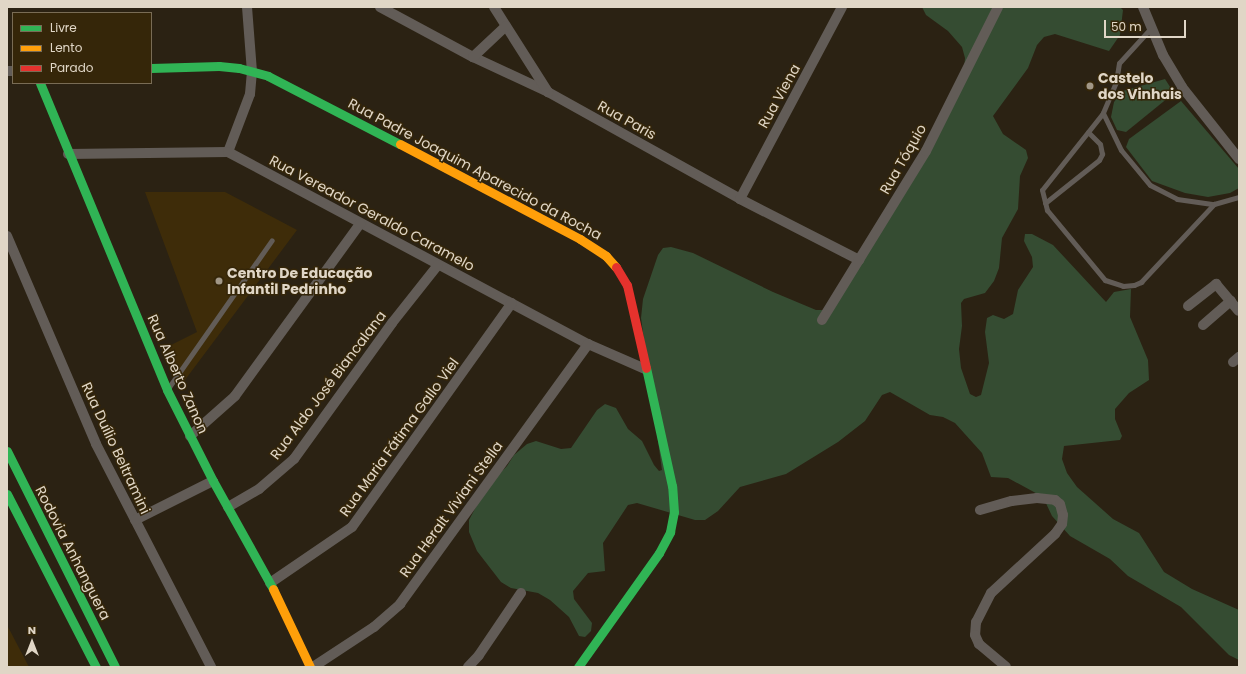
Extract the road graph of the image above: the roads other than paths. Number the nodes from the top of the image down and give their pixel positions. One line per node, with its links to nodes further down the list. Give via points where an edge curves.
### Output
1 (247, 7): 11 (street)
2 (380, 7): 9 (street, Rua Paris)
3 (494, 7): 7 (street)
4 (842, 7): 20 (street, Rua Viena)
5 (998, 7): 26 (street, Rua Tóquio, via 926,151)
6 (1143, 7): 8 (street)
7 (506, 26): 9 (street); 13 (street)
8 (1151, 28): 14 (lane, via 1119,63 1116,82); 18 (street, via 1162,55 1182,87)
9 (473, 57): 13 (street, Rua Paris)
10 (152, 68): 11 (main road, Rua Padre Joaquim Aparecido da Rocha, via 219,66)
11 (252, 72): 16 (street, via 250,94); 35 (main road, Rua Padre Joaquim Aparecido da Rocha, via 295,88 606,256 626,285)
12 (40, 84): 17 (main road, Rua Alberto Zanon)
13 (548, 92): 20 (street, Rua Paris)
14 (1103, 113): 15 (lane); 22 (lane, via 1121,150 1150,185 1177,199)
15 (1088, 132): 21 (lane, via 1044,185 1042,190); 21 (lane, via 1100,144 1102,154 1099,160)
16 (228, 152): 17 (street, Rua Vereador Geraldo Caramelo); 23 (street, Rua Vereador Geraldo Caramelo)
17 (68, 154): 36 (main road, Rua Alberto Zanon)
18 (1239, 159)
19 (1239, 197): 22 (lane)
20 (740, 199): 26 (street, Rua Paris)
21 (1045, 203): 22 (lane, via 1047,210 1105,280 1123,286 1141,282)
22 (1214, 204)
23 (360, 224): 27 (street, Rua Vereador Geraldo Caramelo); 37 (street, via 235,396)
24 (7, 236): 43 (street, Rua Duílio Beltramini, via 93,437)
25 (272, 240): 36 (lane)
26 (859, 260): 32 (street, Rua Tóquio)
27 (438, 265): 29 (street, Rua Vereador Geraldo Caramelo); 41 (street, Rua Aldo José Biancalana, via 392,323 294,459 259,490)
28 (1231, 302): 30 (street, via 1216,284); 31 (street); 33 (street)
29 (512, 303): 34 (street, Rua Vereador Geraldo Caramelo); 44 (street, Rua Maria Fátima Gallo Viel, via 352,527)
30 (1188, 306)
31 (1239, 311)
32 (822, 320)
33 (1203, 325)
34 (588, 344): 35 (street, Rua Vereador Geraldo Caramelo); 49 (street, Rua Heralt Viviani Stella, via 400,604 374,627)
35 (645, 369): 51 (main road, Rua Padre Joaquim Aparecido da Rocha, via 672,486 674,512 671,526 659,553)
36 (167, 390): 37 (main road, Rua Alberto Zanon)
37 (190, 436): 39 (main road, Rua Alberto Zanon)
38 (7, 451): 47 (main road, Rodovia Anhanguera)
39 (213, 482): 41 (main road, Rua Alberto Zanon); 43 (street)
40 (7, 494): 46 (main road)
41 (228, 507): 44 (main road, Rua Alberto Zanon)
42 (980, 510): 52 (street, via 1012,501 1037,498 1054,500 1060,504 1063,515 1062,524 1055,534 991,592 976,622 975,635 979,644)
43 (135, 520): 48 (street, Rua Duílio Beltramini)
44 (270, 583): 49 (main road, Rua Alberto Zanon)
45 (521, 593): 50 (street)
46 (96, 667)
47 (115, 667)
48 (211, 667)
49 (312, 667)
50 (468, 667)
51 (578, 667)
52 (1006, 667)

